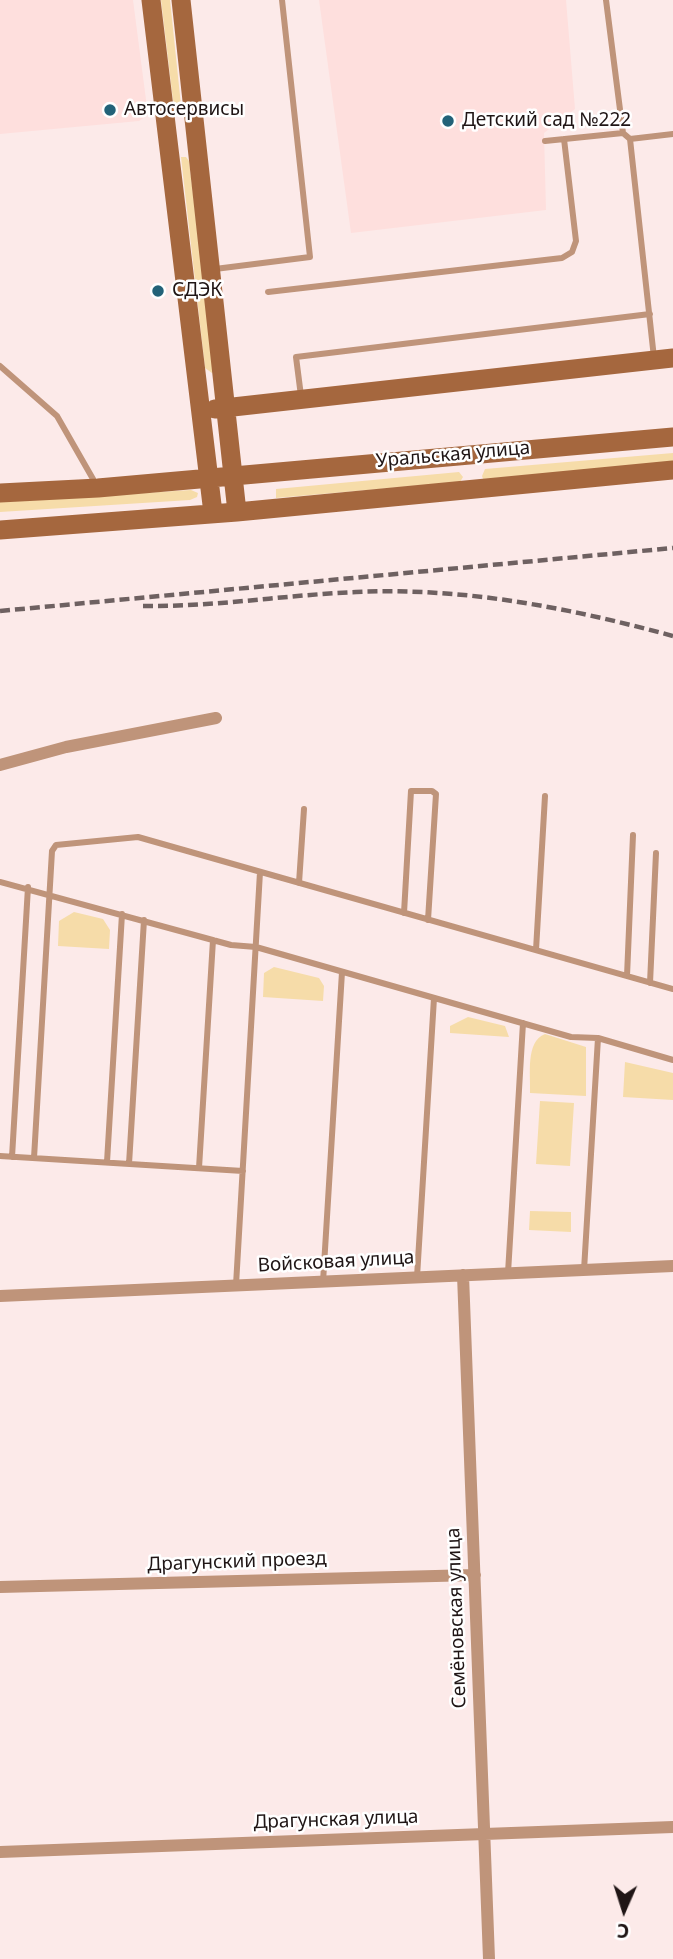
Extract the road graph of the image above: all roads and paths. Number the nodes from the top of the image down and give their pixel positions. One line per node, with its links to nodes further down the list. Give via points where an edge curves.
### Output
1 (151, 0): 6 (main road)
2 (181, 0): 5 (main road)
3 (282, 0): 12 (lane, via 310,257)
4 (606, 0): 7 (lane)
5 (193, 131): 6 (lane); 12 (main road)
6 (168, 133): 17 (main road)
7 (623, 133): 9 (lane); 10 (lane)
8 (673, 134): 10 (lane)
9 (564, 139): 11 (lane); 13 (lane, via 576,241 572,252 562,258)
10 (630, 139): 14 (lane)
11 (545, 141)
12 (209, 270): 19 (main road)
13 (268, 292)
14 (650, 314): 15 (lane); 18 (lane, via 296,357)
15 (664, 359): 18 (main road)
16 (0, 366): 24 (lane, via 57,416)
17 (201, 396): 19 (main road, via 210,407); 23 (main road)
18 (302, 401): 19 (main road)
19 (230, 403): 22 (main road)
20 (673, 437): 22 (main road, Уральская улица)
21 (673, 470): 26 (main road, Уральская улица)
22 (233, 474): 23 (main road, Уральская улица); 26 (main road)
23 (210, 476): 24 (main road, Уральская улица); 27 (main road)
24 (98, 488): 25 (main road, Уральская улица)
25 (0, 493)
26 (237, 512): 27 (main road, Уральская улица)
27 (213, 513): 28 (main road, Уральская улица)
28 (0, 530)
29 (216, 718): 30 (street, via 66,747)
30 (0, 765)
31 (545, 796): 46 (lane)
32 (304, 809): 37 (lane)
33 (633, 835): 48 (lane)
34 (656, 853): 49 (lane)
35 (260, 872): 37 (lane); 39 (lane, via 126,836 56,845); 45 (lane)
36 (0, 881): 38 (lane)
37 (299, 883): 40 (lane)
38 (28, 887): 39 (lane); 56 (lane)
39 (50, 893): 41 (lane); 57 (lane)
40 (404, 913): 43 (lane); 43 (lane, via 411,793 432,791 436,794)
41 (122, 914): 42 (lane); 58 (lane)
42 (144, 920): 44 (lane); 59 (lane)
43 (428, 920): 46 (lane)
44 (213, 940): 45 (lane); 60 (lane)
45 (256, 947): 47 (lane); 61 (lane)
46 (536, 950): 48 (lane)
47 (342, 972): 51 (lane); 67 (lane)
48 (627, 976): 49 (lane)
49 (650, 983): 50 (lane)
50 (673, 989)
51 (434, 998): 52 (lane); 66 (lane)
52 (523, 1023): 53 (lane, via 571,1037); 64 (lane)
53 (598, 1038): 54 (lane); 63 (lane)
54 (673, 1060)
55 (0, 1156): 56 (lane)
56 (12, 1157): 57 (lane)
57 (34, 1158): 58 (lane)
58 (107, 1163): 59 (lane)
59 (129, 1164): 60 (lane)
60 (200, 1168): 61 (lane)
61 (243, 1171): 68 (lane)
62 (673, 1266): 63 (street, Войсковая улица)
63 (584, 1270): 64 (street, Войсковая улица)
64 (508, 1273): 65 (street, Войсковая улица)
65 (463, 1275): 66 (street, Войсковая улица); 70 (street, Семёновская улица)
66 (417, 1277): 67 (street, Войсковая улица)
67 (323, 1282): 68 (street, Войсковая улица)
68 (236, 1286): 69 (street, Войсковая улица)
69 (0, 1296)
70 (475, 1574): 71 (street, Драгунский проезд); 73 (street, Семёновская улица)
71 (0, 1587)
72 (673, 1827): 73 (street, Драгунская улица)
73 (484, 1834): 74 (street, Драгунская улица); 75 (street, Семёновская улица)
74 (0, 1852)
75 (489, 1959)

